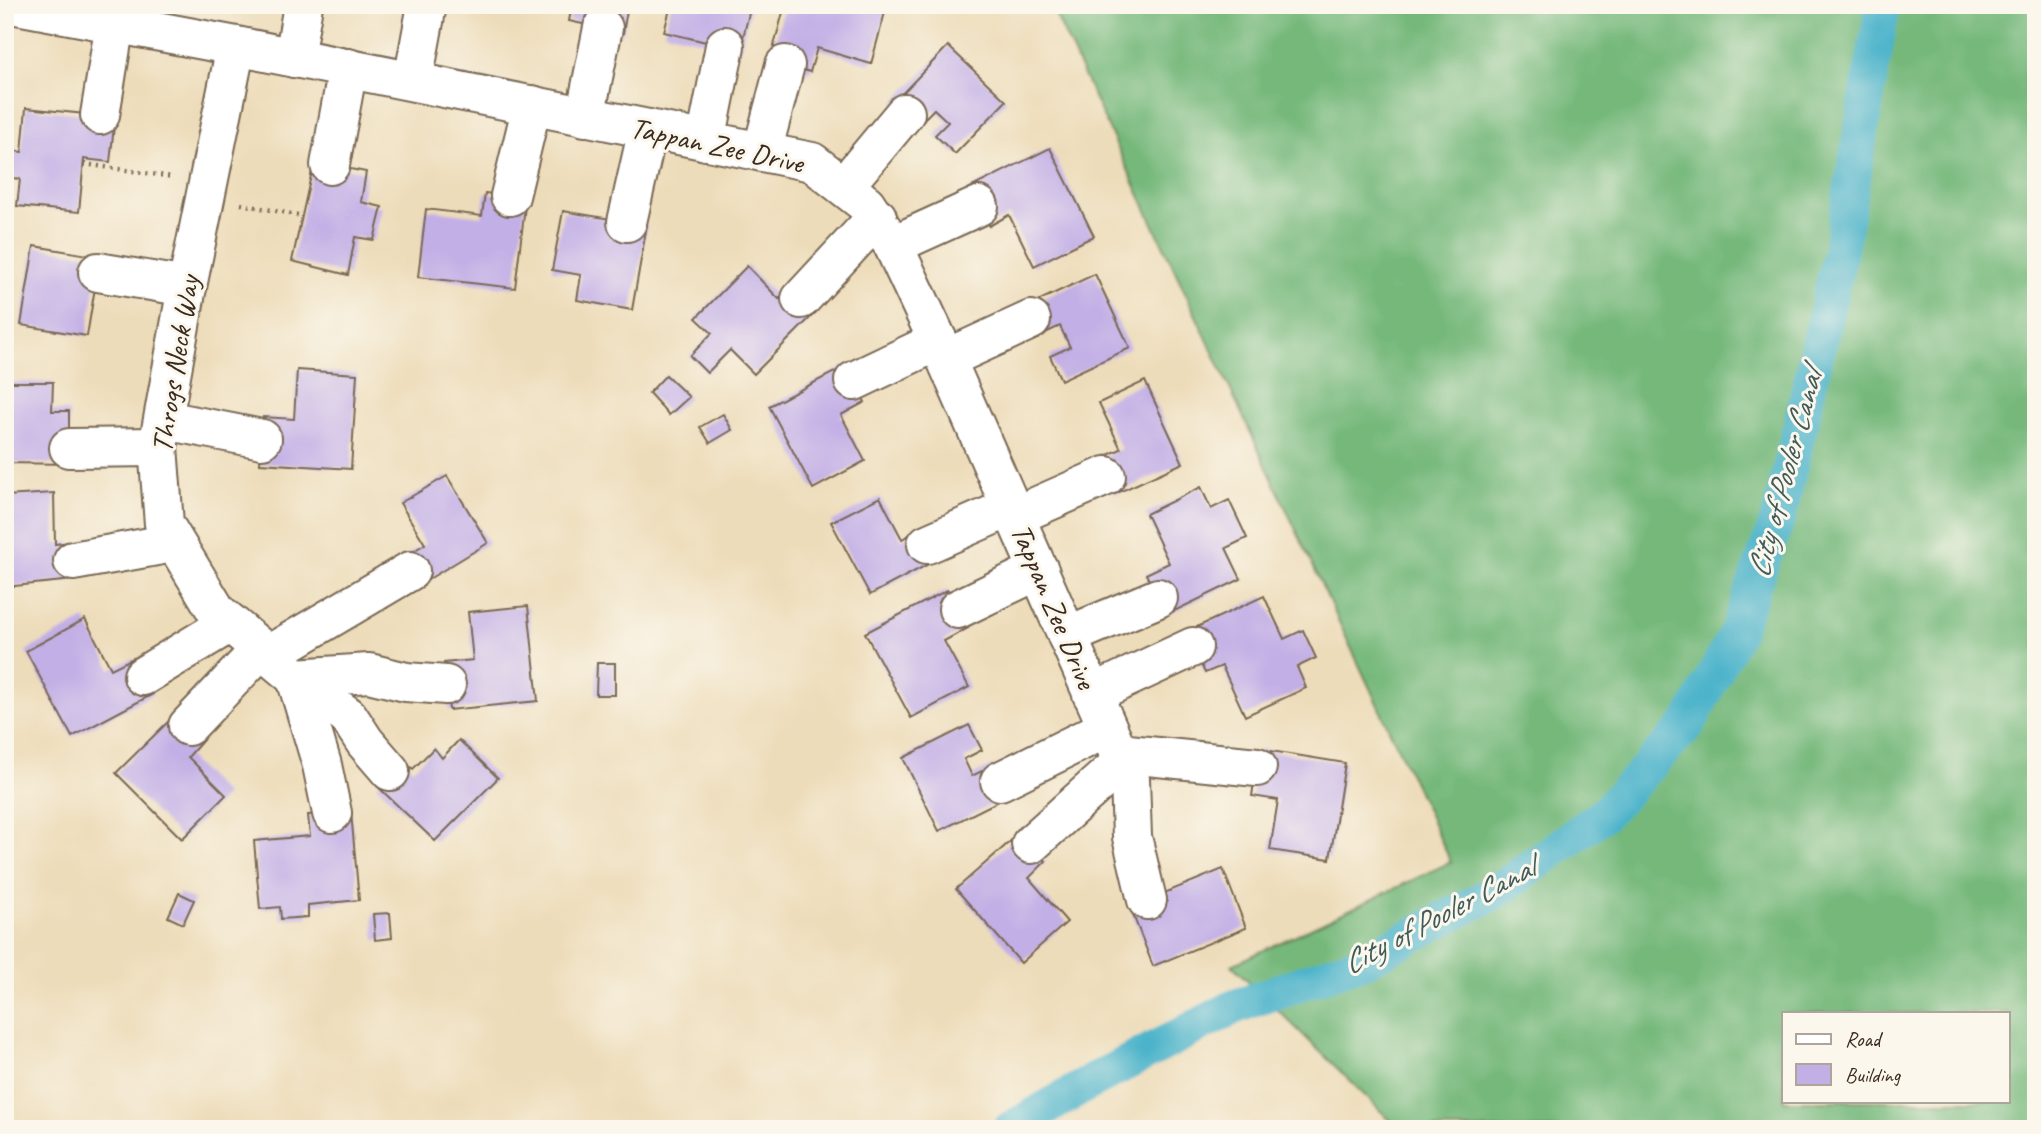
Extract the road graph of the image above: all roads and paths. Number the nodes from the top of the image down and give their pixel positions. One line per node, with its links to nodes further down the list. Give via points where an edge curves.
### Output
1 (303, 5): 9 (street)
2 (427, 5): 12 (street)
3 (37, 7): 5 (street, Tappan Zee Drive)
4 (173, 19): 5 (street, Tappan Zee Drive); 7 (street, Tappan Zee Drive)
5 (115, 23): 15 (street)
6 (603, 28): 16 (street)
7 (236, 46): 9 (street, Tappan Zee Drive); 23 (street, Throgs Neck Way)
8 (725, 46): 18 (street)
9 (294, 58): 11 (street, Tappan Zee Drive)
10 (785, 65): 19 (street)
11 (348, 68): 12 (street, Tappan Zee Drive); 21 (street)
12 (413, 81): 13 (street, Tappan Zee Drive)
13 (532, 105): 16 (street, Tappan Zee Drive); 24 (street)
14 (905, 113): 22 (street)
15 (100, 115)
16 (585, 117): 17 (street, Tappan Zee Drive)
17 (648, 129): 18 (street, Tappan Zee Drive); 27 (street)
18 (706, 141): 19 (street, Tappan Zee Drive)
19 (762, 152): 22 (street, Tappan Zee Drive, via 811,162)
20 (84, 164): 23 (path)
21 (330, 165)
22 (845, 185): 28 (street, Tappan Zee Drive)
23 (207, 189): 26 (path); 30 (street, Throgs Neck Way)
24 (510, 195)
25 (979, 206): 28 (street)
26 (302, 216)
27 (627, 222)
28 (885, 231): 31 (street); 33 (street, Tappan Zee Drive)
29 (98, 272): 30 (street)
30 (187, 287): 35 (street, Throgs Neck Way)
31 (801, 299)
32 (1031, 320): 33 (street)
33 (942, 350): 34 (street); 39 (street, Tappan Zee Drive)
34 (854, 381)
35 (162, 434): 36 (street); 37 (street); 40 (street, Throgs Neck Way, via 164,524)
36 (262, 439)
37 (69, 448)
38 (1107, 476): 39 (street)
39 (1013, 511): 41 (street); 43 (street, Tappan Zee Drive)
40 (173, 543): 42 (street); 47 (street, Throgs Neck Way, via 217,612)
41 (927, 544)
42 (73, 561)
43 (1039, 570): 46 (street); 48 (street, Tappan Zee Drive)
44 (410, 571): 50 (street)
45 (1158, 597): 48 (street)
46 (958, 609)
47 (230, 622): 50 (street, Throgs Neck Way); 51 (street)
48 (1067, 636): 53 (street, Tappan Zee Drive)
49 (1193, 647): 53 (street)
50 (275, 660): 52 (street); 54 (street); 57 (street, Throgs Neck Way, via 348,716); 59 (street, via 322,765)
51 (143, 676)
52 (446, 685)
53 (1092, 694): 55 (street, Tappan Zee Drive)
54 (188, 726)
55 (1119, 756): 56 (street); 58 (street); 60 (street); 61 (street)
56 (1257, 767)
57 (390, 771)
58 (1000, 781)
59 (332, 813)
60 (1031, 844)
61 (1146, 900)

